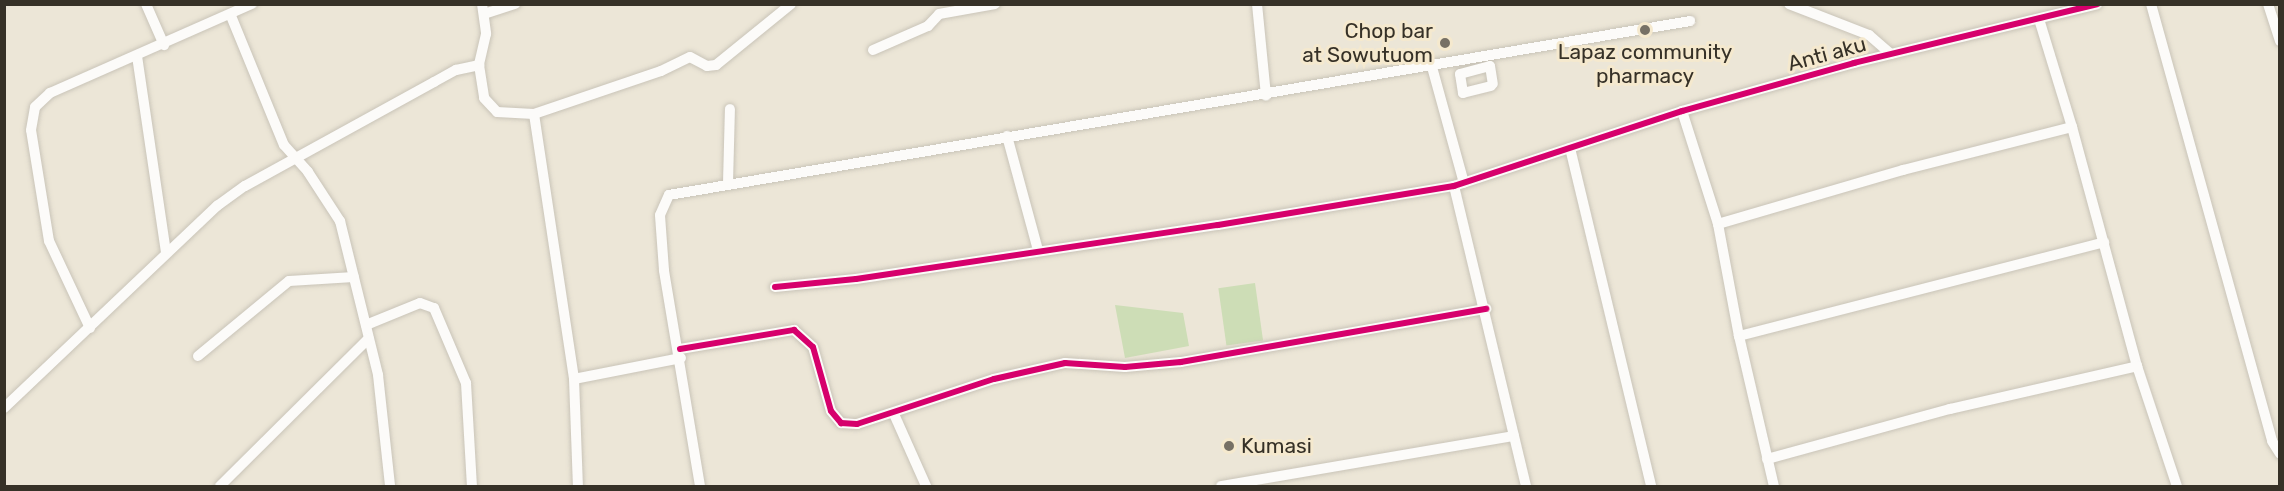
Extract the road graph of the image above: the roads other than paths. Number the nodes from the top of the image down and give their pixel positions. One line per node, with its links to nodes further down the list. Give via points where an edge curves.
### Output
1 (146, 4): 16 (street)
2 (252, 4): 12 (street)
3 (515, 4): 11 (street)
4 (791, 4): 25 (street, via 716,65 707,66 690,57 661,71)
5 (995, 4): 17 (street, via 939,14 928,26)
6 (1257, 4): 22 (street)
7 (1789, 4): 18 (street, via 1869,35)
8 (2097, 4): 13 (street, Anti aku)
9 (2151, 4): 50 (street, via 2272,441)
10 (2268, 4): 15 (street)
11 (483, 9): 20 (street, via 486,34)
12 (231, 16): 16 (street); 29 (street, via 276,128)
13 (2038, 19): 18 (street, Anti aku); 26 (street)
14 (1690, 21): 21 (street)
15 (2280, 40)
16 (164, 45): 19 (street)
17 (873, 50)
18 (1891, 54): 24 (street, Anti aku)
19 (137, 56): 35 (street); 40 (street, via 50,93 31,116 49,241)
20 (479, 65): 25 (street, via 482,93 492,110); 29 (street, via 456,70)
21 (1432, 67): 22 (street); 31 (street)
22 (1266, 96): 27 (street)
23 (730, 109): 30 (street)
24 (1682, 111): 28 (street, Anti aku); 32 (street)
25 (534, 114): 46 (street)
26 (2072, 127): 32 (street, via 1903,170); 33 (street)
27 (1007, 136): 30 (street); 34 (street)
28 (1570, 148): 31 (street, Anti aku); 60 (street)
29 (295, 161): 35 (street, via 217,206); 36 (street, via 308,172 340,221)
30 (728, 183): 43 (street, via 669,195 662,206 664,270)
31 (1459, 184): 34 (street, Anti aku, via 1218,225); 38 (street)
32 (1718, 224): 41 (street)
33 (2104, 243): 41 (street); 45 (street)
34 (1038, 250): 37 (street, Anti aku, via 856,279)
35 (165, 253): 40 (street)
36 (354, 277): 39 (street); 44 (street, via 289,281)
37 (775, 287)
38 (1486, 309): 48 (street, via 1181,362 1125,367 1065,363 994,380); 49 (street)
39 (366, 325): 42 (street); 54 (street, via 420,303 434,308 466,382)
40 (90, 327): 47 (street)
41 (1738, 336): 51 (street)
42 (369, 339): 52 (street); 53 (street, via 384,416)
43 (680, 353): 46 (street); 48 (street, via 794,330 813,346 831,411 842,423 857,424); 56 (street)
44 (198, 356)
45 (2137, 366): 51 (street, via 1950,409); 62 (street)
46 (573, 380): 55 (street)
47 (4, 408)
48 (894, 414): 57 (street)
49 (1514, 436): 58 (street); 59 (street)
50 (2280, 454)
51 (1767, 459): 61 (street)
52 (220, 486)
53 (390, 486)
54 (472, 486)
55 (578, 486)
56 (700, 486)
57 (926, 486)
58 (1221, 486)
59 (1526, 486)
60 (1651, 486)
61 (1774, 486)
62 (2176, 486)

